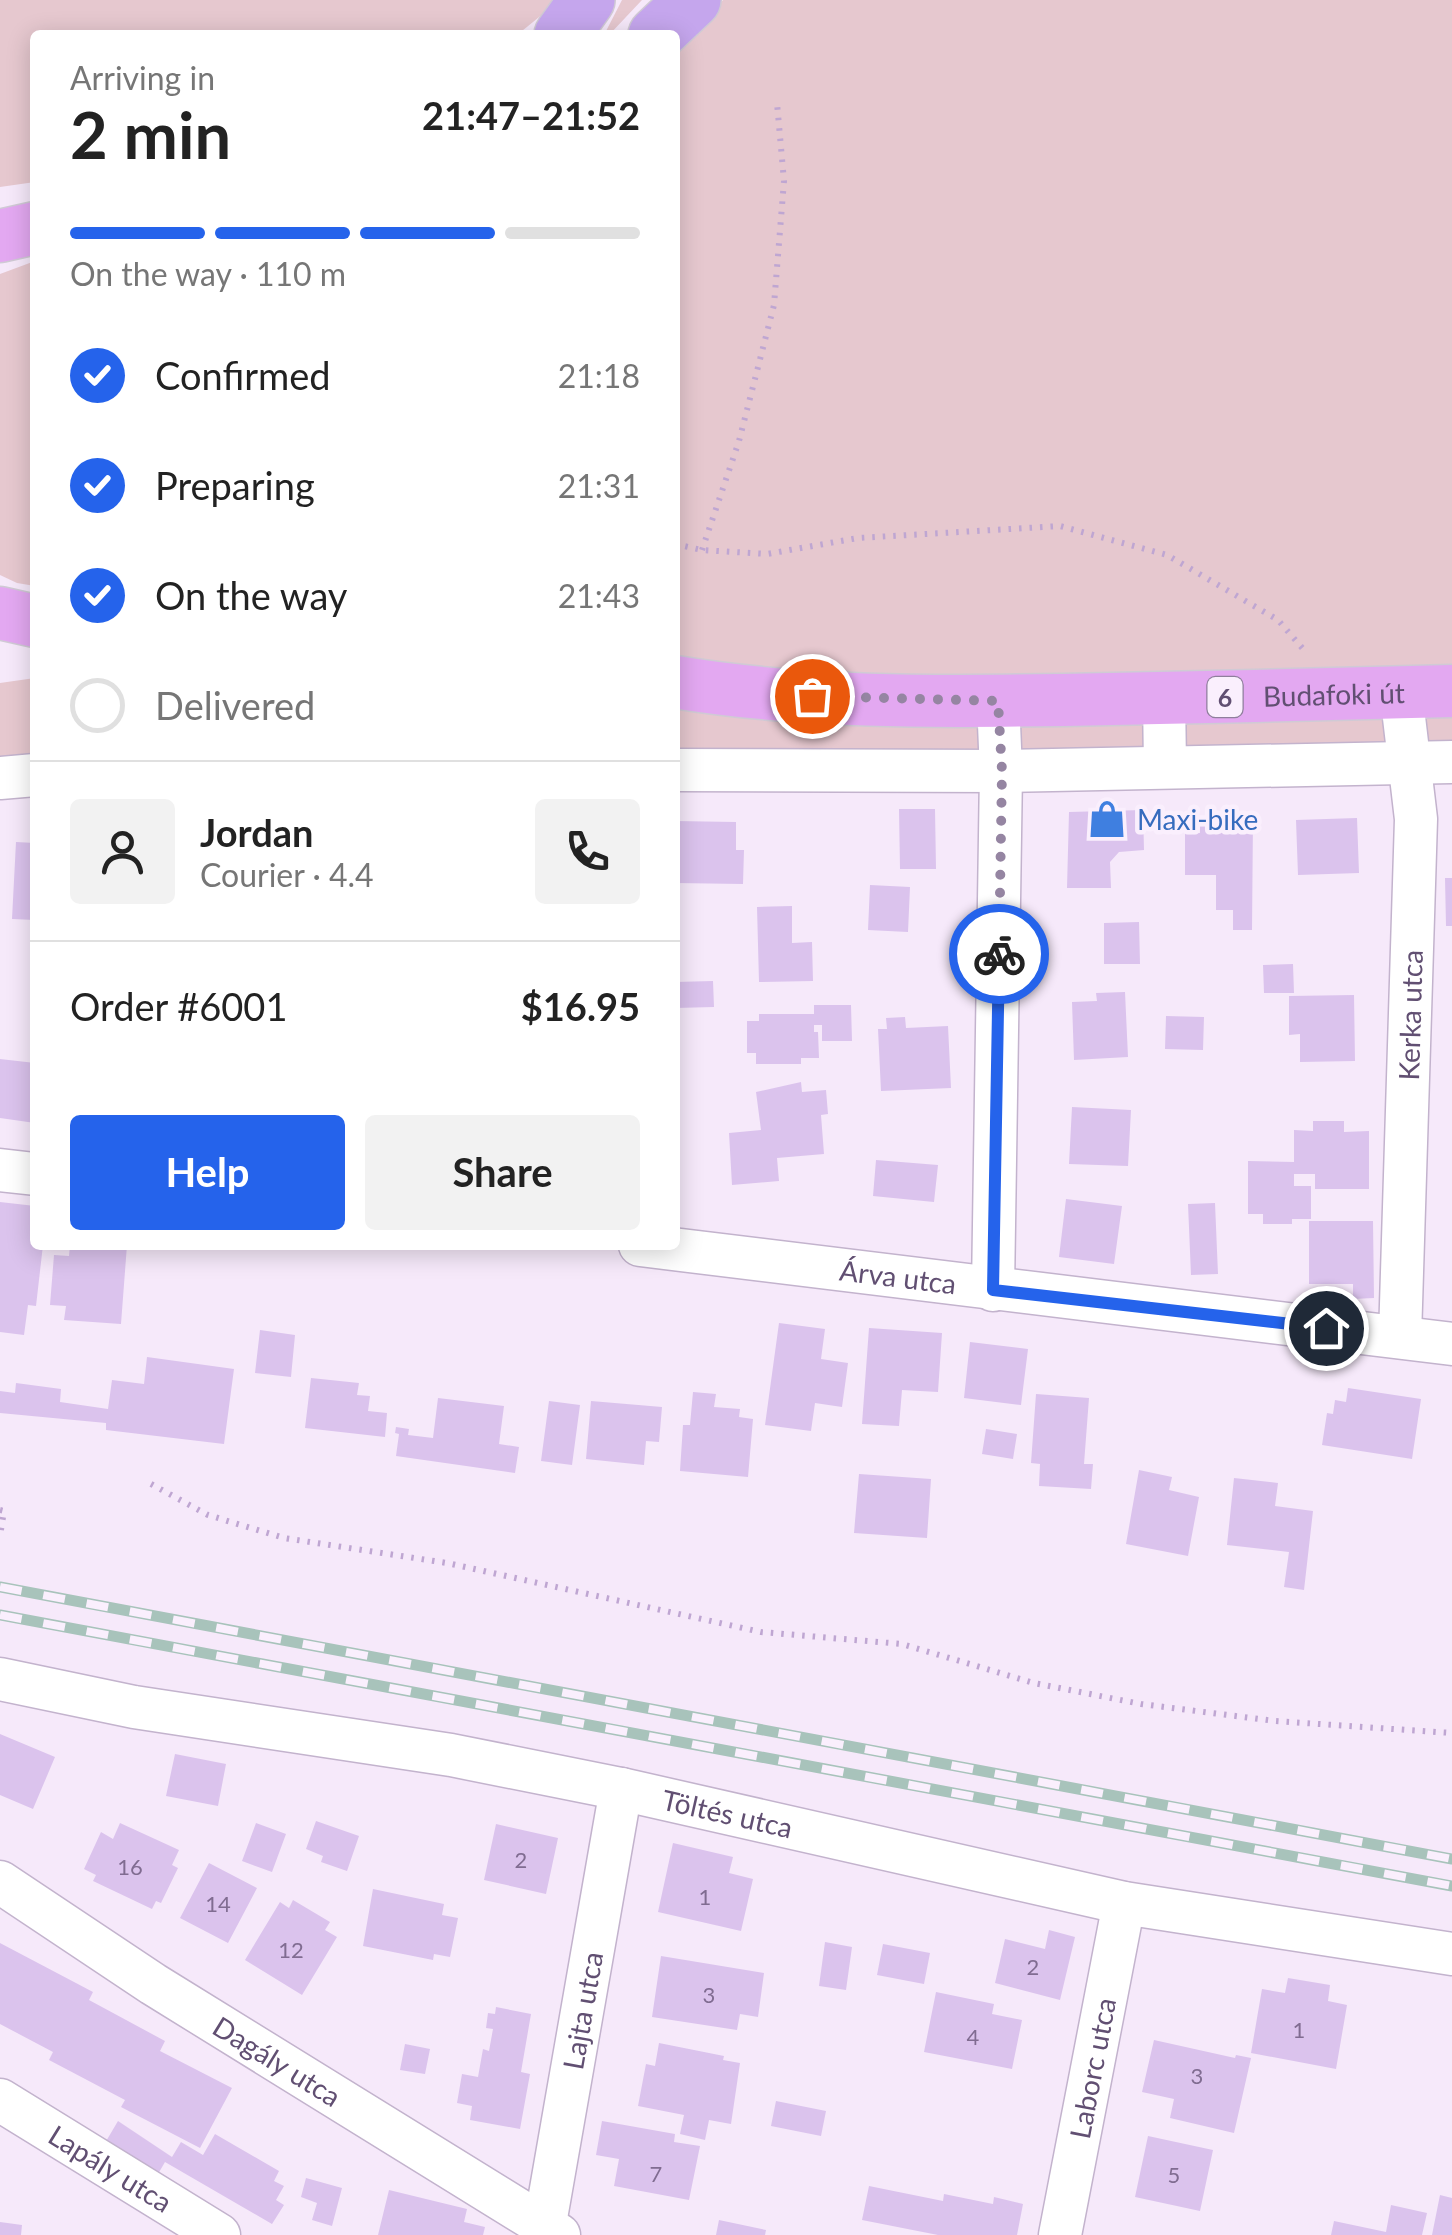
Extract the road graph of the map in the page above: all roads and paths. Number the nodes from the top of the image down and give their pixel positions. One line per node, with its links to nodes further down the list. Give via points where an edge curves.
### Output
1 (587, 0): 3 (highway)
2 (693, 0): 4 (highway)
3 (566, 30)
4 (661, 30)
5 (778, 103): 9 (path, via 784,182 774,304)
6 (30, 229): 7 (main road)
7 (0, 236)
8 (680, 545): 9 (path)
9 (702, 550): 12 (path, via 767,554 858,538 1060,526 1168,555 1278,620 1302,645)
10 (680, 683): 14 (main road, Budafoki út / 6, via 738,692)
11 (1427, 691): 12 (main road, Budafoki út / 6); 15 (street, Kerka utca)
12 (1318, 694): 13 (main road, Budafoki út / 6)
13 (1164, 698): 14 (main road, Budafoki út / 6); 16 (street)
14 (998, 701): 18 (street)
15 (1431, 762): 16 (street); 25 (street, Kerka utca, via 1416,819)
16 (1165, 765): 18 (street)
17 (680, 770): 18 (street)
18 (1002, 771): 24 (street)
19 (30, 776): 20 (street)
20 (0, 778)
21 (0, 1170): 22 (street)
22 (30, 1173)
23 (679, 1250): 24 (street, Árva utca)
24 (993, 1290): 25 (street, Árva utca)
25 (1400, 1337): 26 (street, Árva utca)
26 (1452, 1344)
27 (151, 1484): 31 (path, via 208,1514 284,1538 447,1563 728,1626 902,1644 1034,1683 1140,1704)
28 (0, 1510): 29 (path)
29 (0, 1536)
30 (0, 1679): 32 (street, Töltés utca, via 134,1708 451,1755)
31 (1452, 1733)
32 (622, 1789): 34 (street, Töltés utca); 37 (street, Lajta utca)
33 (0, 1882): 37 (street, Dagály utca)
34 (1124, 1903): 35 (street, Töltés utca); 39 (street, Laborc utca)
35 (1452, 1954)
36 (0, 2100): 38 (street, Lapály utca)
37 (549, 2232)
38 (219, 2235)
39 (1060, 2235)

